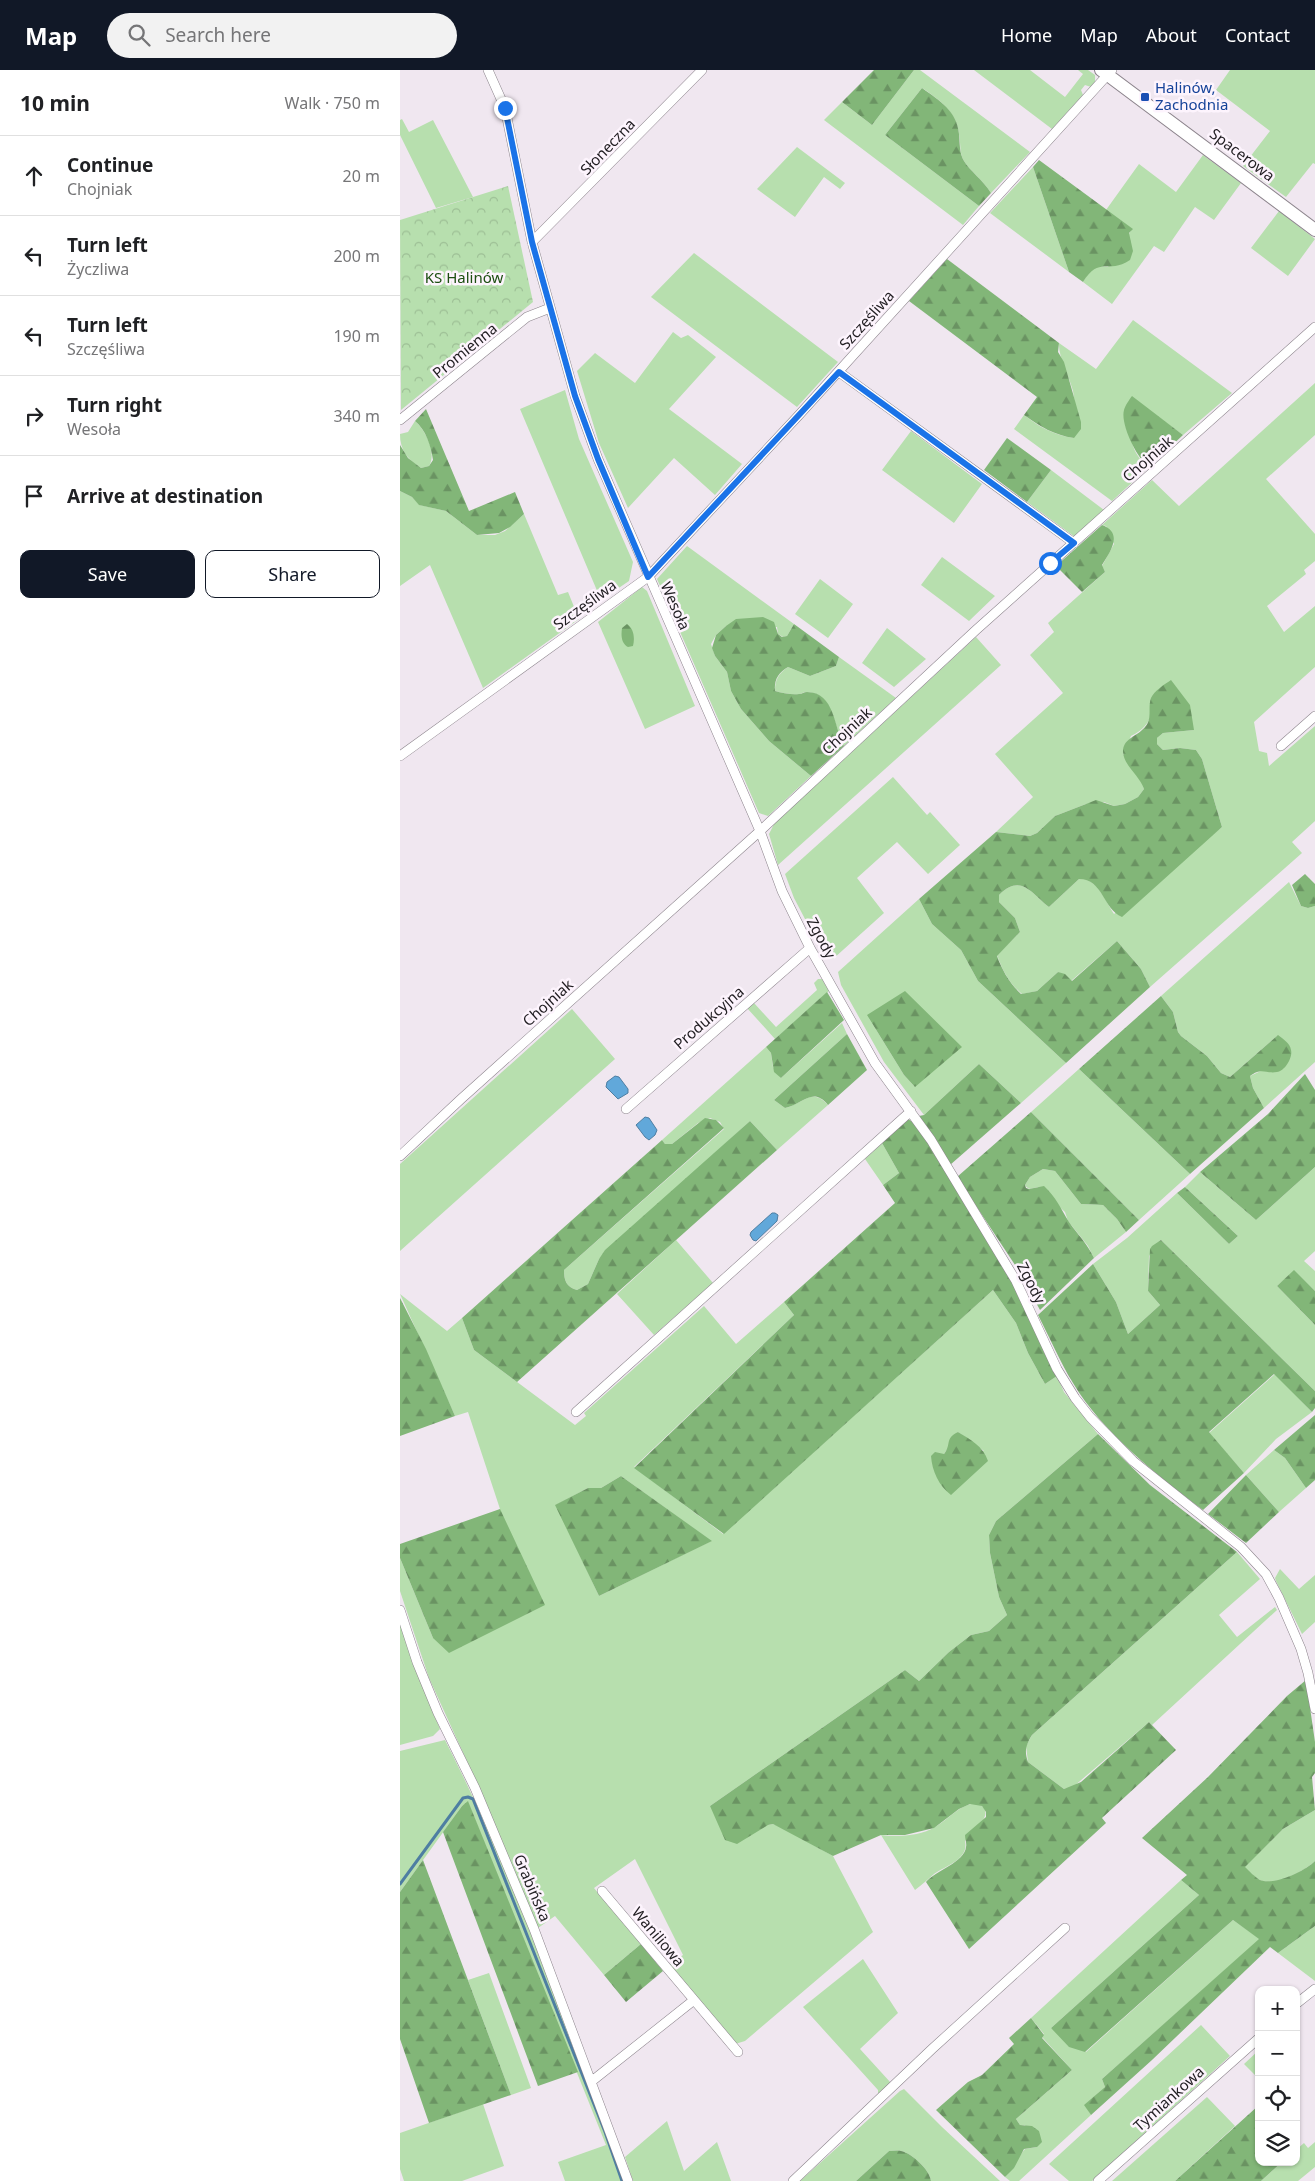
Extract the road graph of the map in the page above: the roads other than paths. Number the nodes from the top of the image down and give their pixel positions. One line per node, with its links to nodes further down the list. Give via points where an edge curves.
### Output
1 (488, 70): 5 (street, Wesoła, via 505,108)
2 (702, 70): 5 (street, Słoneczna)
3 (1107, 72): 4 (street, Spacerowa); 8 (street, Szczęśliwa)
4 (1315, 230)
5 (532, 242): 6 (street, Wesoła)
6 (550, 308): 9 (street, Promienna, via 527,317); 11 (street, Wesoła, via 575,396)
7 (1315, 327): 10 (street, Chojniak)
8 (839, 372): 10 (street); 11 (street, Szczęśliwa)
9 (400, 420)
10 (1074, 543): 15 (street, Chojniak)
11 (648, 577): 14 (street, Szczęśliwa); 15 (street, Wesoła)
12 (1315, 716): 13 (street)
13 (1280, 746)
14 (400, 756)
15 (760, 832): 16 (street, Zgody, via 782,891); 19 (street, Chojniak)
16 (810, 948): 17 (street, Produkcyjna); 18 (street, Zgody, via 875,1062)
17 (626, 1109)
18 (911, 1111): 20 (street); 22 (street, Zgody, via 1016,1281 1074,1398 1133,1461 1241,1547 1266,1574 1301,1649)
19 (400, 1156)
20 (576, 1412)
21 (400, 1610): 30 (street, Grabińska, via 417,1662 475,1788 534,1929)
22 (1315, 1709)
23 (602, 1891): 26 (street, Waniliowa)
24 (1065, 1928): 32 (street)
25 (1315, 1989): 27 (street)
26 (694, 2000): 29 (street, Waniliowa); 30 (street)
27 (1300, 2001)
28 (1255, 2042): 33 (street, Tymiankowa)
29 (738, 2052)
30 (592, 2081): 31 (street, Grabińska)
31 (628, 2181)
32 (793, 2181)
33 (1098, 2181)

